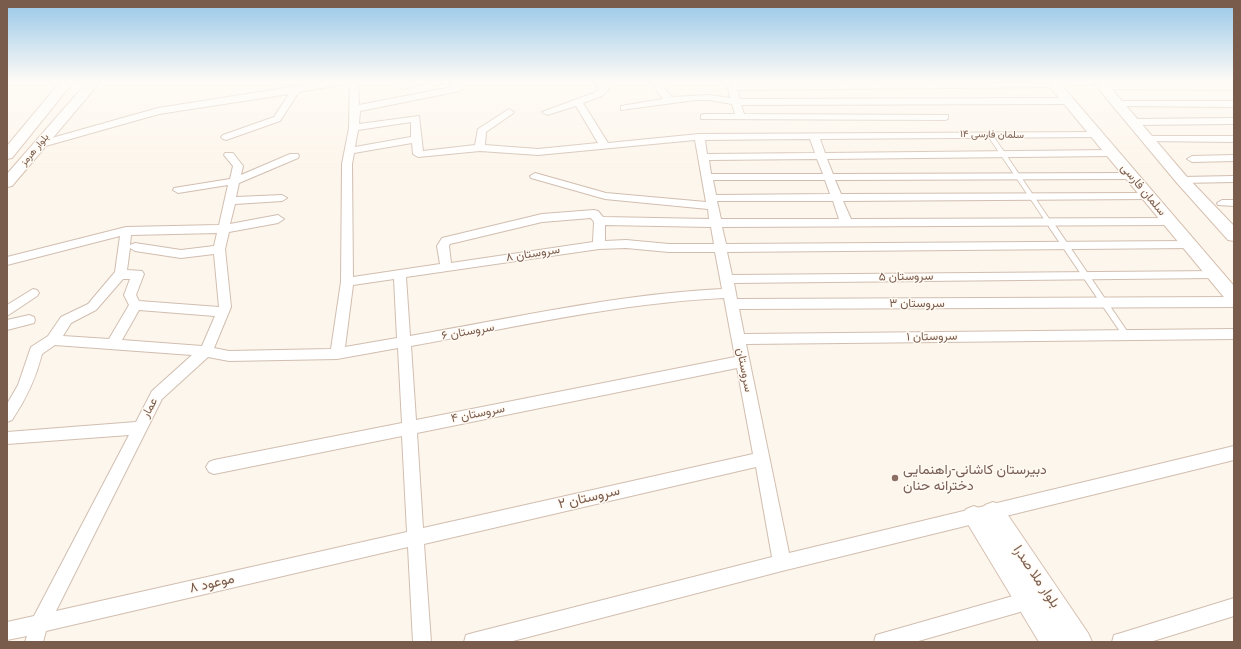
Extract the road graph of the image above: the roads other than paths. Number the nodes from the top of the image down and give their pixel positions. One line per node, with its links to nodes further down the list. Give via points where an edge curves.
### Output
1 (43, 111): 35 (street, بلوار هرمز)
2 (68, 111): 29 (street, بلوار هرمز)
3 (157, 111): 29 (street)
4 (281, 111): 23 (street, via 276,119)
5 (355, 111): 19 (street)
6 (584, 111): 30 (street)
7 (738, 111): 14 (street)
8 (807, 111): 15 (street)
9 (942, 111): 16 (street, سلمان فارسی ۱۴)
10 (1076, 111): 21 (street, سلمان فارسی)
11 (1124, 111): 18 (street)
12 (509, 112): 32 (street, via 481,131)
13 (704, 117): 14 (street)
14 (740, 117): 15 (street)
15 (809, 117): 16 (street)
16 (945, 117): 22 (street, سلمان فارسی ۱۴)
17 (1234, 121): 18 (street)
18 (1132, 122): 28 (street)
19 (354, 128): 26 (street, via 416,118); 33 (street)
20 (990, 135): 21 (street, سلمان فارسی ۱۴); 22 (street, سلمان فارسی ۱۴); 37 (lane)
21 (1096, 135): 34 (street, سلمان فارسی)
22 (956, 136): 25 (street)
23 (226, 137)
24 (699, 137): 25 (street); 30 (street); 40 (street, سروستان)
25 (814, 137): 39 (street)
26 (416, 139): 32 (street, via 418,154); 33 (street)
27 (1230, 139): 28 (street); 31 (street)
28 (1148, 140): 49 (street)
29 (38, 145): 51 (street, بلوار هرمز)
30 (605, 146): 32 (street, via 538,152)
31 (1234, 146)
32 (480, 148)
33 (350, 151): 83 (street, via 346,178)
34 (1112, 153): 37 (street); 44 (street, سلمان فارسی)
35 (7, 155)
36 (230, 155): 50 (street, عمار, via 238,166)
37 (1004, 155): 39 (street); 47 (lane)
38 (294, 156): 50 (street)
39 (821, 156): 40 (street); 46 (street)
40 (703, 157): 45 (street, سروستان)
41 (1234, 158): 42 (street)
42 (1192, 159)
43 (535, 176): 58 (street, via 605,196)
44 (1131, 176): 47 (street); 53 (street, سلمان فارسی)
45 (707, 177): 46 (street); 58 (street, سروستان)
46 (829, 177): 47 (street); 56 (street)
47 (1019, 177): 54 (lane)
48 (1234, 179): 49 (street)
49 (1182, 180): 69 (street)
50 (235, 181): 52 (street); 57 (street, عمار)
51 (7, 183)
52 (178, 190)
53 (1148, 196): 54 (street); 65 (street, سلمان فارسی)
54 (1032, 197): 56 (street); 64 (lane)
55 (282, 198): 57 (street)
56 (837, 198): 58 (street); 63 (street)
57 (230, 201): 67 (street, عمار)
58 (712, 202): 66 (street, سروستان)
59 (1222, 203): 60 (street)
60 (1234, 203)
61 (278, 219): 67 (street)
62 (600, 221): 66 (street); 70 (street); 77 (street, via 594,214 542,218 446,241 443,246)
63 (846, 222): 64 (street); 66 (street)
64 (1050, 222): 65 (street); 73 (lane)
65 (1170, 222): 71 (street, سلمان فارسی)
66 (716, 223): 72 (street, سروستان)
67 (224, 229): 68 (street); 75 (street, عمار)
68 (126, 231): 76 (street); 80 (street)
69 (1231, 231)
70 (599, 245): 72 (street, سروستان ۸, via 626,244 668,248); 77 (street, سروستان ۸)
71 (1189, 245): 73 (street, سروستان ۸); 79 (street, سلمان فارسی)
72 (720, 246): 73 (street, سروستان ۸); 82 (street, سروستان)
73 (1065, 246): 81 (lane)
74 (135, 247): 75 (street, via 181,254)
75 (219, 249): 91 (street, عمار, via 224,288)
76 (7, 261)
77 (446, 267): 78 (street, سروستان ۸)
78 (400, 274): 83 (street, سروستان ۸); 98 (street)
79 (1214, 274): 81 (street, سروستان ۵); 86 (street, سلمان فارسی)
80 (120, 275): 89 (street, via 138,274 130,295); 97 (street, via 92,307 66,320)
81 (1085, 275): 82 (street, سروستان ۵); 87 (lane)
82 (727, 279): 85 (street, سروستان)
83 (347, 282): 101 (street)
84 (33, 293): 90 (street)
85 (730, 298): 87 (street, سروستان ۳); 96 (street, سروستان); 98 (street, سروستان ۶, via 691,295 614,305)
86 (1234, 298)
87 (1103, 302): 88 (street, سروستان ۳); 95 (lane)
88 (1234, 302)
89 (135, 305): 91 (street); 99 (street)
90 (7, 311)
91 (223, 312): 100 (street, عمار)
92 (29, 320): 93 (street)
93 (7, 325)
94 (1234, 334): 95 (street, سروستان ۱)
95 (1126, 335): 96 (street, سروستان ۱)
96 (738, 339): 102 (street, سروستان)
97 (53, 340): 99 (street, سروستان ۶); 103 (street, via 36,351 31,374)
98 (404, 343): 101 (street, سروستان ۶); 107 (street)
99 (113, 344): 100 (street, سروستان ۶)
100 (206, 351): 101 (street, سروستان ۶, via 229,356); 106 (street, عمار, via 157,395)
101 (337, 354)
102 (743, 361): 107 (street, سروستان ۴); 110 (street, سروستان)
103 (22, 394): 104 (street); 105 (street)
104 (7, 400)
105 (7, 416)
106 (140, 428): 108 (street); 117 (street, عمار)
107 (410, 428): 111 (street, سروستان ۴); 113 (street)
108 (7, 438)
109 (1234, 453): 112 (street)
110 (762, 459): 113 (street, سروستان ۲); 114 (street, سروستان)
111 (214, 467)
112 (983, 514): 114 (street); 115 (street, بلوار ملا صدرا); 124 (street, بلوار ملا صدرا)
113 (416, 537): 117 (street, موعود ۸); 120 (street)
114 (782, 563): 121 (street)
115 (1027, 601): 122 (street); 123 (street, بلوار ملا صدرا)
116 (1234, 607): 125 (street)
117 (39, 625): 118 (street, موعود ۸); 119 (street, عمار)
118 (7, 631)
119 (34, 642)
120 (422, 642)
121 (473, 642)
122 (884, 642)
123 (1054, 642)
124 (1079, 642)
125 (1121, 642)

